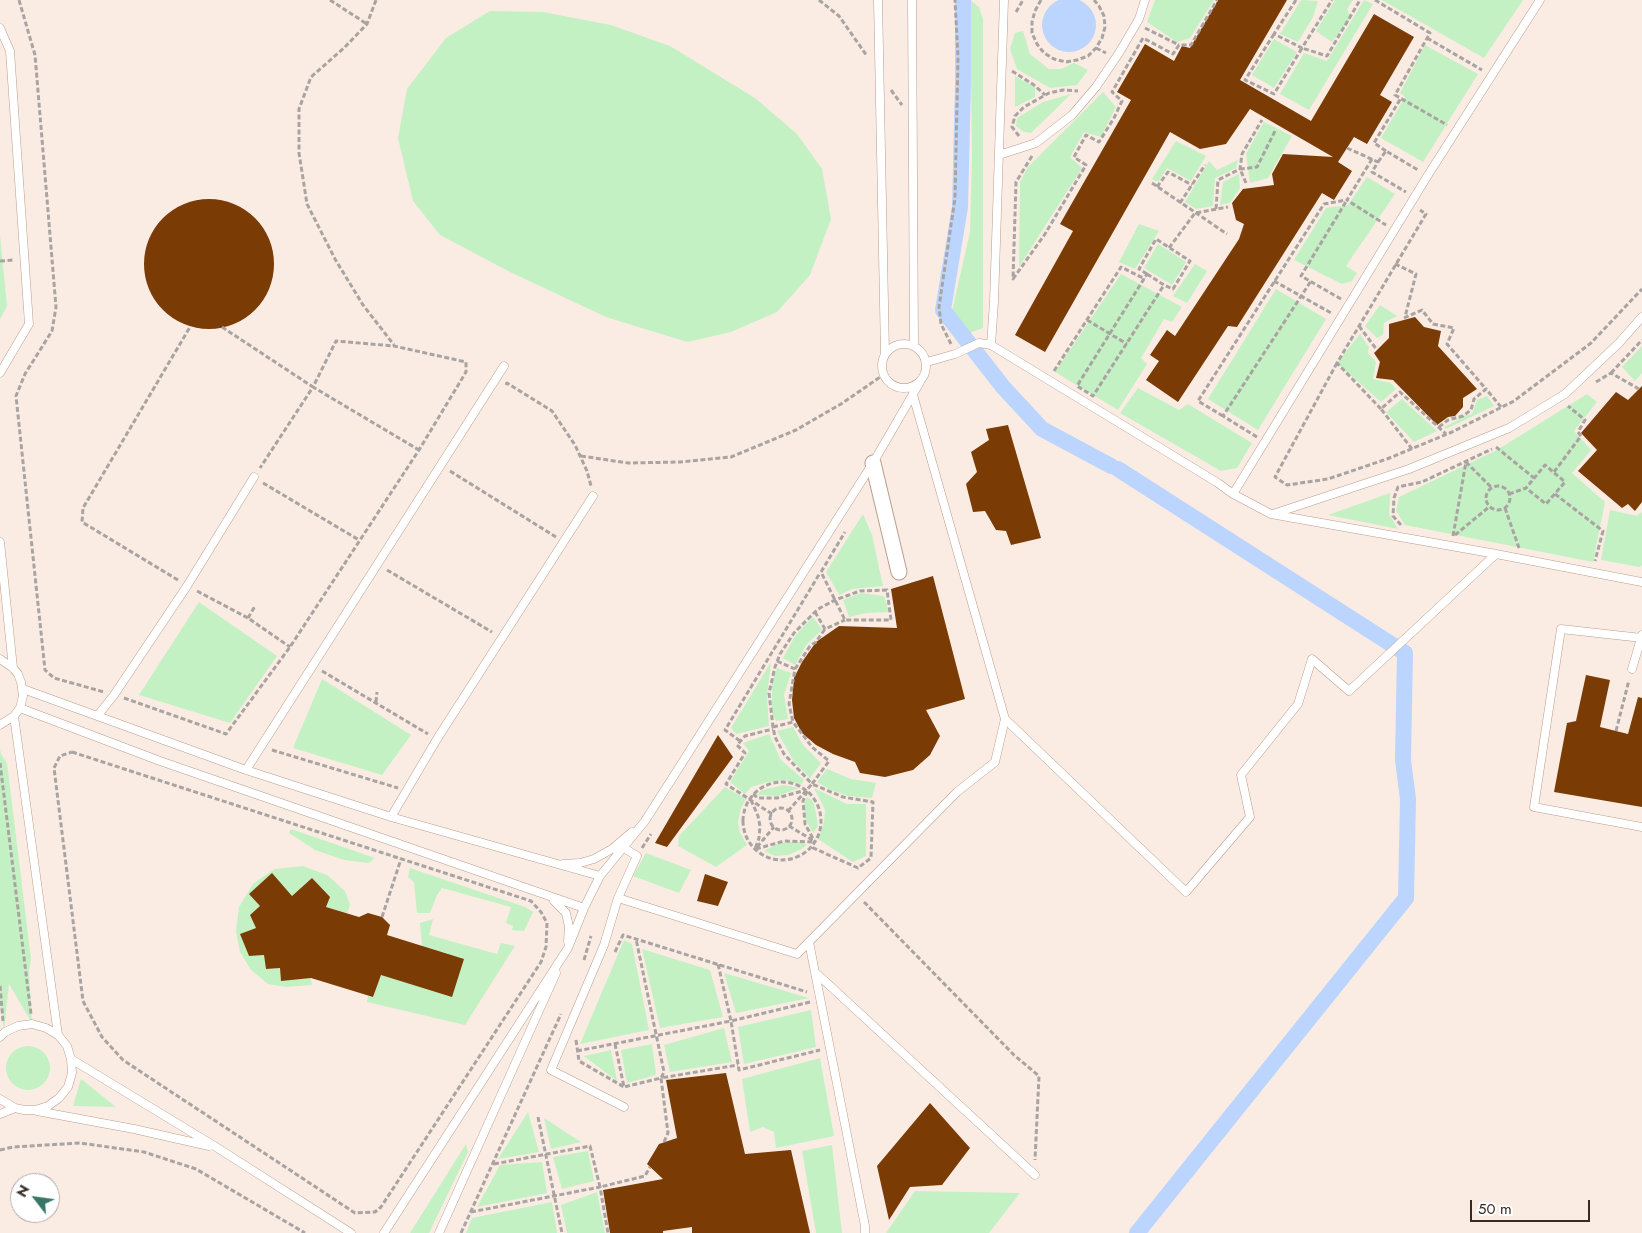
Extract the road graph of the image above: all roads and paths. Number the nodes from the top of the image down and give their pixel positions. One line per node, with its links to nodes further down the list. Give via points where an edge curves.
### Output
1 (19, 0): 154 (path, via 35,55 56,307 52,331 25,374 16,396 45,670 54,678)
2 (330, 0): 17 (path)
3 (376, 0): 17 (path)
4 (878, 0): 81 (lane)
5 (912, 0): 77 (lane)
6 (955, 0): 82 (path, via 958,56 955,198 939,307 941,324)
7 (1004, 0): 39 (lane)
8 (1042, 0): 23 (path, via 1034,11 1032,28 1044,53 1054,59 1071,61 1088,56)
9 (1094, 0): 23 (path, via 1104,16 1105,27)
10 (1144, 0): 25 (lane, via 1139,19)
11 (1217, 0): 22 (path, via 1190,45)
12 (1296, 0): 20 (path)
13 (1332, 0): 24 (path)
14 (1360, 0): 24 (path, via 1327,56)
15 (1375, 0): 21 (path, via 1430,33)
16 (1540, 0): 44 (lane)
17 (366, 24): 79 (path, via 312,77 299,109 299,153 307,204 358,298)
18 (1140, 26): 22 (path)
19 (0, 28): 86 (lane, via 10,51 29,324)
20 (1274, 34): 24 (path); 24 (path, via 1245,80 1274,94)
21 (1427, 38): 26 (path, via 1482,70); 30 (path, via 1395,95)
22 (1179, 45): 45 (path, via 1173,54 1143,38 1112,92 1122,102 1114,118 1099,142 1086,135 1074,157 1086,165 1045,234 1013,279)
23 (1096, 48): 25 (path)
24 (1302, 48)
25 (1114, 60): 39 (lane, via 1072,115 1036,143)
26 (1478, 78)
27 (1012, 80): 28 (path, via 1012,71)
28 (1045, 95): 29 (path, via 1063,90 1080,92); 33 (path, via 1015,116)
29 (1074, 98)
30 (1401, 98): 34 (path); 38 (path, via 1374,143)
31 (1012, 108): 33 (path)
32 (1262, 120): 43 (path, via 1242,154)
33 (1012, 127): 36 (path, via 1018,136)
34 (1449, 127)
35 (1276, 129): 43 (path, via 1257,167)
36 (1024, 136)
37 (1347, 148): 40 (path)
38 (1386, 151): 41 (path); 44 (path)
39 (999, 155): 78 (lane)
40 (1372, 159): 41 (path); 51 (path)
41 (1378, 162): 50 (path, via 1372,172)
42 (1204, 165): 48 (path)
43 (1240, 169): 47 (path); 55 (path, via 1218,180)
44 (1428, 175): 50 (lane)
45 (1016, 182)
46 (1152, 183): 49 (path)
47 (1246, 183)
48 (1192, 185): 49 (path, via 1168,172); 52 (path)
49 (1157, 187): 52 (path)
50 (1414, 197): 53 (lane)
51 (1347, 200): 57 (path, via 1386,225); 63 (path, via 1324,204); 64 (path, via 1301,276)
52 (1180, 203): 56 (path)
53 (1410, 205): 60 (path, via 1426,214); 117 (lane)
54 (1228, 208): 55 (path)
55 (1216, 209): 56 (path)
56 (1195, 212): 58 (path); 59 (path)
57 (1381, 233)
58 (1227, 234)
59 (1169, 248): 61 (path, via 1156,239 1139,269); 65 (path, via 1190,261 1173,290)
60 (1395, 264): 73 (path); 94 (path, via 1416,274 1404,318 1422,310 1433,324 1454,328 1447,344)
61 (1147, 274): 62 (path); 65 (path)
62 (1144, 279): 70 (path, via 1121,268); 76 (path, via 1077,386 1094,396)
63 (1274, 281): 68 (path); 100 (path, via 1198,402)
64 (1310, 281): 67 (path, via 1341,299); 68 (path)
65 (1164, 285): 76 (path)
66 (1642, 289): 98 (path, via 1591,343 1514,401)
67 (1346, 291)
68 (1301, 296): 71 (path, via 1333,314); 100 (path)
69 (1642, 317): 123 (lane, via 1564,394 1509,428 1409,469)
70 (1087, 320): 76 (path); 89 (path)
71 (1328, 322)
72 (190, 326): 136 (path, via 83,508 82,522)
73 (1359, 326): 80 (path); 84 (path)
74 (222, 327): 92 (path)
75 (1642, 340): 87 (path)
76 (1127, 344)
77 (914, 345): 81 (lane, via 903,343 893,346); 83 (lane)
78 (991, 345): 82 (lane, via 979,343); 89 (lane)
79 (394, 346): 92 (path, via 336,341); 107 (path, via 466,362 466,372)
80 (1377, 350)
81 (885, 354): 88 (lane, via 882,364)
82 (955, 354): 83 (lane)
83 (927, 362): 90 (lane, via 926,373)
84 (1337, 363): 99 (path); 106 (path, via 1275,477 1287,485 1328,479)
85 (504, 366): 168 (lane)
86 (0, 372)
87 (1611, 373): 93 (path); 95 (path)
88 (884, 375): 90 (lane, via 890,384 900,388 911,388); 108 (path, via 796,430 730,457 680,462 628,462)
89 (1048, 379): 117 (lane)
90 (920, 382): 96 (lane)
91 (507, 383): 108 (path, via 552,411)
92 (313, 386): 107 (path); 113 (path)
93 (1590, 386)
94 (1486, 389): 98 (path); 101 (path, via 1474,399 1471,410 1448,420)
95 (1639, 390)
96 (912, 394): 110 (lane); 159 (lane)
97 (1564, 403): 112 (path, via 1585,420 1578,432 1581,436)
98 (1501, 407): 103 (path)
99 (1381, 409): 101 (path, via 1400,392); 106 (path)
100 (1223, 416): 102 (path, via 1257,438)
101 (1439, 428): 103 (path)
102 (1262, 429)
103 (1446, 434): 106 (path)
104 (1504, 442): 105 (path)
105 (1496, 447): 109 (path); 114 (path)
106 (1412, 449)
107 (418, 450): 126 (path)
108 (580, 456): 120 (path)
109 (1466, 462): 115 (path); 121 (path, via 1452,537); 124 (path, via 1422,482 1398,487 1393,516)
110 (873, 463): 134 (street); 177 (lane)
111 (450, 471): 128 (path)
112 (1554, 472): 114 (path, via 1545,465); 119 (path, via 1565,482)
113 (254, 477): 126 (path); 136 (lane)
114 (1534, 478): 116 (path)
115 (1492, 488): 118 (path, via 1502,487); 121 (path, via 1485,496)
116 (1526, 488): 118 (path); 119 (path, via 1546,504)
117 (1233, 494): 123 (lane)
118 (1509, 494): 122 (path)
119 (1554, 494): 131 (path, via 1603,531)
120 (594, 496): 128 (lane)
121 (1489, 507): 122 (path, via 1498,511)
122 (1505, 508): 129 (path)
123 (1271, 514): 130 (lane)
124 (1404, 529)
125 (846, 530): 133 (path)
126 (359, 540): 145 (path)
127 (0, 542): 148 (lane)
128 (563, 542): 144 (lane)
129 (1520, 551)
130 (1496, 554): 135 (lane); 159 (lane, via 1349,692 1312,660 1298,704 1241,775 1250,817 1186,892)
131 (1594, 564)
132 (387, 570): 144 (path)
133 (821, 572): 137 (path); 165 (path, via 725,730)
134 (899, 572)
135 (1642, 582)
136 (187, 586): 140 (path); 154 (lane)
137 (835, 600): 139 (path); 141 (path); 141 (path, via 860,591 887,590 891,620)
138 (255, 606): 140 (path)
139 (815, 612): 142 (path); 147 (path, via 794,632)
140 (248, 618): 145 (path)
141 (845, 620): 142 (path)
142 (825, 629): 149 (path)
143 (1642, 637): 150 (lane); 179 (lane, via 1561,629 1534,807)
144 (502, 638): 164 (lane)
145 (290, 647): 154 (path, via 226,734)
146 (0, 659): 148 (lane)
147 (777, 661): 149 (path); 162 (path, via 769,693)
148 (14, 668): 152 (lane)
149 (795, 669): 160 (path, via 789,704)
150 (1632, 669): 163 (path)
151 (322, 671): 155 (path)
152 (23, 689): 156 (lane); 157 (lane)
153 (377, 692): 155 (path)
154 (114, 695): 157 (lane)
155 (376, 702): 164 (path)
156 (20, 708): 158 (lane); 189 (lane, via 170,765)
157 (98, 715): 168 (lane)
158 (14, 716): 161 (lane); 208 (lane)
159 (1006, 719): 188 (lane, via 995,762 957,792)
160 (793, 722): 162 (path); 169 (path, via 812,747 829,761)
161 (0, 725)
162 (773, 728): 165 (path, via 745,736); 169 (path, via 784,754)
163 (1616, 731)
164 (437, 739): 170 (lane)
165 (740, 741): 173 (path, via 737,745 745,753 726,784)
166 (272, 750): 170 (path)
167 (0, 764): 206 (path)
168 (246, 770): 176 (lane)
169 (812, 784): 171 (path); 182 (path, via 843,798 873,802 871,858 858,868)
170 (406, 790): 176 (lane)
171 (806, 790): 172 (path, via 777,798 758,798); 172 (path, via 789,782 779,782 770,783); 174 (path); 181 (path, via 803,800 805,824); 181 (path, via 817,804 821,820)
172 (753, 794): 173 (path)
173 (750, 798): 175 (path); 184 (path, via 760,826); 184 (path, via 745,806 743,825)
174 (788, 811): 175 (path, via 777,809); 178 (path, via 792,816)
175 (772, 814): 180 (path)
176 (391, 817): 186 (lane)
177 (645, 821): 183 (lane); 186 (lane, via 612,849 594,859)
178 (789, 826): 180 (path, via 784,830); 181 (path)
179 (1642, 826)
180 (774, 828): 184 (path)
181 (815, 842): 182 (path); 184 (path, via 784,841)
182 (811, 847): 184 (path, via 788,860 770,858)
183 (624, 848): 187 (lane); 190 (lane, via 637,856)
184 (755, 850)
185 (401, 859): 185 (path, via 72,752 60,756 54,768 83,1001 102,1037 123,1060 355,1213 375,1212 381,1207 541,962 546,947 547,923 531,901); 192 (path)
186 (558, 865): 187 (lane)
187 (600, 876): 191 (lane)
188 (857, 894): 195 (lane); 230 (path, via 1038,1076)
189 (547, 896): 191 (lane); 196 (lane, via 566,913)
190 (618, 898): 195 (lane, via 797,954); 219 (lane, via 604,946 551,1070)
191 (584, 908): 196 (lane)
192 (382, 917)
193 (591, 936): 199 (path)
194 (636, 939): 197 (path, via 623,935); 198 (path); 209 (path)
195 (809, 942): 200 (lane)
196 (568, 948): 236 (lane); 237 (lane)
197 (611, 961)
198 (718, 964): 202 (path); 205 (path)
199 (582, 966)
200 (815, 972): 230 (lane); 241 (lane)
201 (0, 986): 207 (path)
202 (812, 994)
203 (815, 1001): 205 (path)
204 (562, 1011): 228 (path)
205 (731, 1022): 209 (path); 215 (path)
206 (32, 1024): 207 (lane, via 18,1026); 208 (lane)
207 (3, 1034)
208 (58, 1035): 214 (lane)
209 (656, 1036): 211 (path); 216 (path, via 664,1072)
210 (576, 1038): 213 (path)
211 (615, 1044): 213 (path); 217 (path)
212 (825, 1048): 215 (path, via 739,1070)
213 (577, 1051): 217 (path, via 578,1061)
214 (72, 1059): 221 (lane, via 68,1087 60,1098); 225 (lane)
215 (738, 1065): 216 (path)
216 (660, 1078): 217 (path); 224 (path, via 668,1133)
217 (624, 1087)
218 (0, 1099): 220 (lane)
219 (624, 1107)
220 (15, 1108): 221 (lane); 222 (lane)
221 (34, 1110): 225 (lane)
222 (0, 1114)
223 (538, 1117): 227 (path)
224 (664, 1142)
225 (216, 1147): 235 (lane)
226 (0, 1150): 234 (path, via 13,1146 80,1143 144,1152 196,1169)
227 (546, 1154): 228 (path); 231 (path, via 590,1146); 232 (path)
228 (493, 1164): 233 (path)
229 (650, 1167): 231 (path, via 645,1176)
230 (1035, 1175)
231 (600, 1187): 232 (path); 240 (path)
232 (554, 1196): 233 (path); 239 (path)
233 (470, 1213): 238 (path)
234 (306, 1233)
235 (351, 1233)
236 (384, 1233)
237 (439, 1233)
238 (461, 1233)
239 (562, 1233)
240 (608, 1233)
241 (865, 1233)

